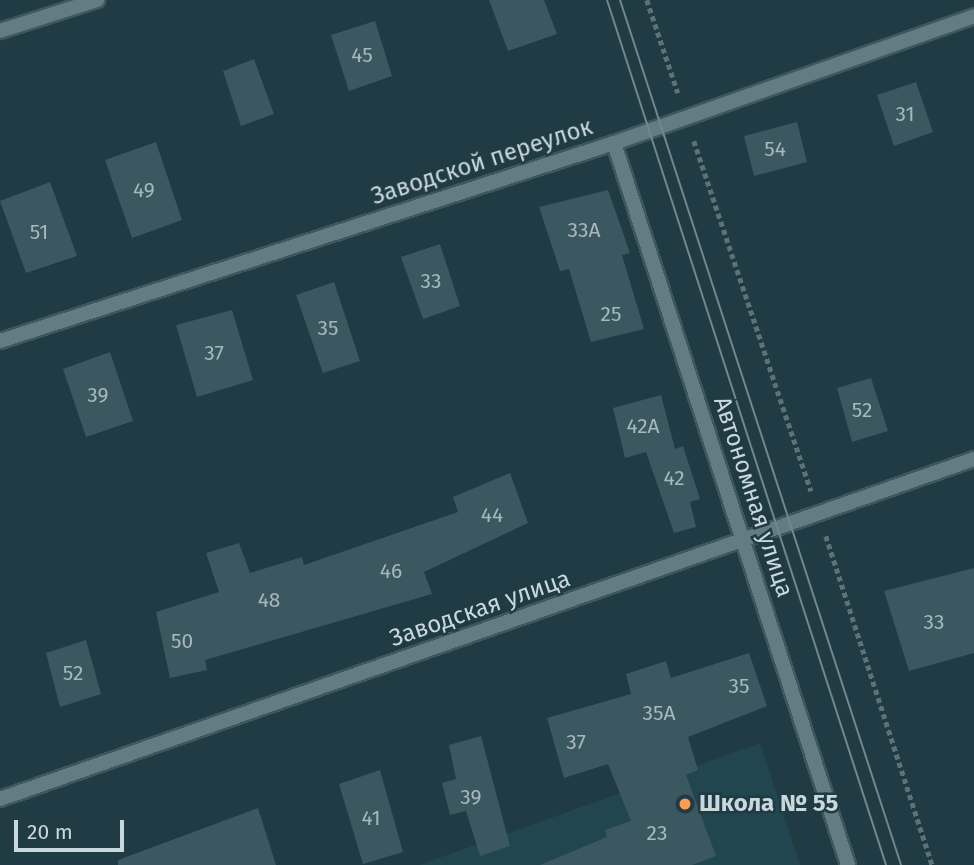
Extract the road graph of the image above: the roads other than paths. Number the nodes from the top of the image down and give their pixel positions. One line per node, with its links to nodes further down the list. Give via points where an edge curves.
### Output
1 (97, 0): 3 (street)
2 (974, 16): 4 (street, Заводской переулок, via 685,114)
3 (0, 31)
4 (614, 143): 5 (street, Заводской переулок); 7 (street, Автономная улица)
5 (0, 341)
6 (974, 459): 7 (street, Заводская улица, via 818,511)
7 (744, 542): 8 (street, Заводская улица); 9 (street, Автономная улица)
8 (0, 799)
9 (848, 865)

